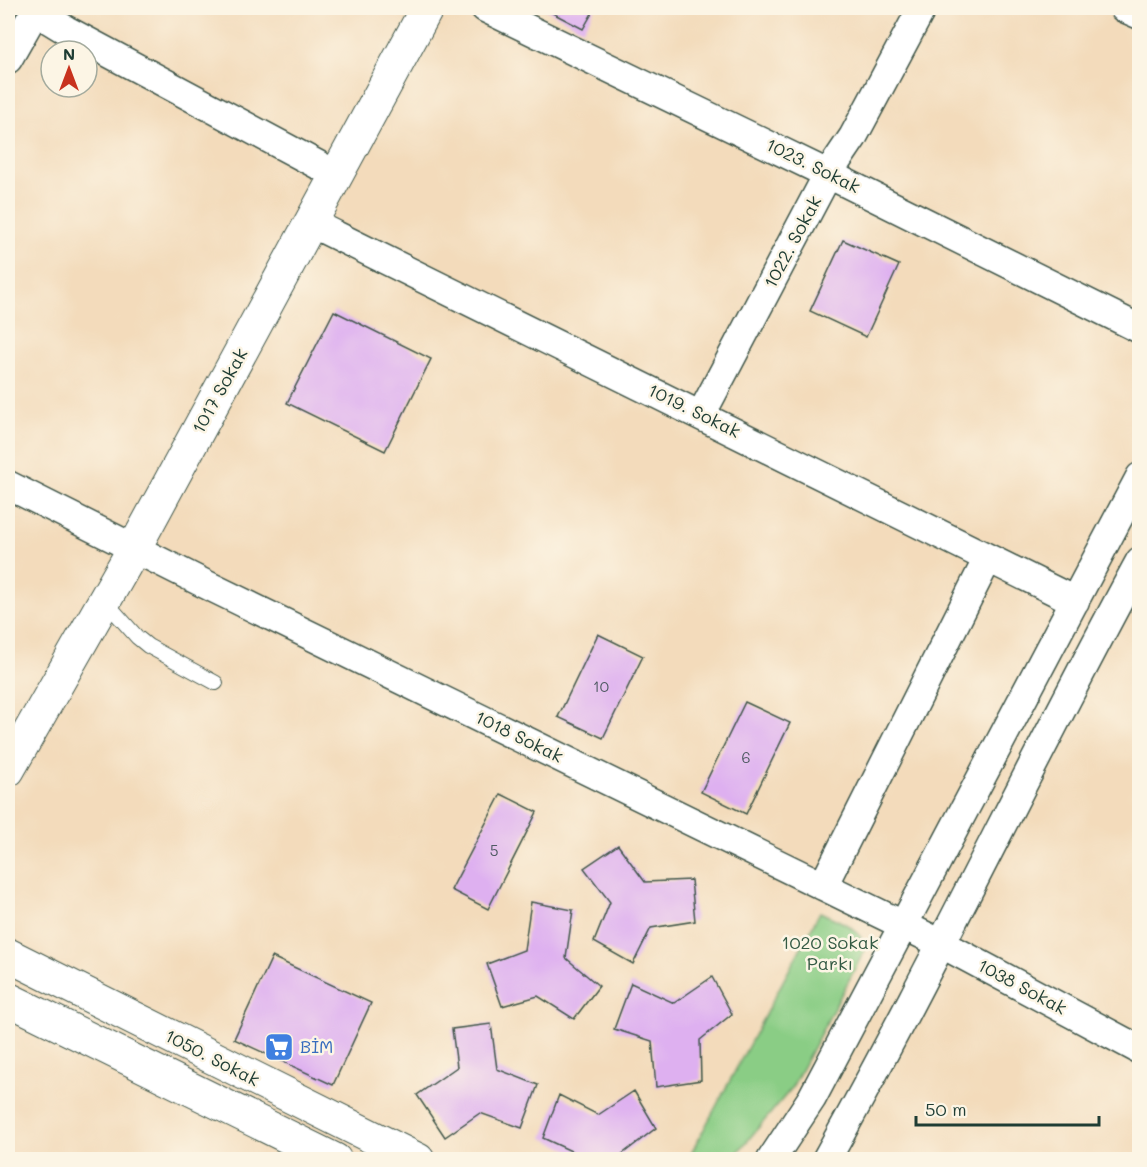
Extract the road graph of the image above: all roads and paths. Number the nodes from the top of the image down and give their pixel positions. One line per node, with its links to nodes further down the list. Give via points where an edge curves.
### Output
1 (426, 8): 9 (street, 1017 Sokak)
2 (484, 8): 8 (street, 1023. Sokak)
3 (922, 8): 8 (street, 1022. Sokak, via 853,137)
4 (1124, 8): 6 (street)
5 (36, 9): 7 (street); 9 (street, via 66,30)
6 (1140, 15)
7 (8, 60)
8 (828, 174): 11 (street, 1023. Sokak); 12 (street, 1022. Sokak)
9 (336, 175): 10 (street, 1017 Sokak)
10 (311, 223): 12 (street, 1019. Sokak); 15 (street, 1017 Sokak)
11 (1140, 329)
12 (701, 415): 16 (street, 1019. Sokak)
13 (1140, 477): 19 (street)
14 (8, 484): 15 (street, 1018 Sokak)
15 (135, 547): 18 (street, 1017 Sokak); 22 (street, 1018 Sokak)
16 (988, 558): 19 (street, 1019. Sokak); 22 (street)
17 (1140, 561): 24 (street)
18 (104, 599): 20 (lane, via 148,646); 21 (street, 1017 Sokak)
19 (1075, 601): 23 (street)
20 (216, 683)
21 (8, 770)
22 (823, 886): 23 (street, 1018 Sokak)
23 (904, 926): 24 (street, 1038 Sokak); 30 (street, via 812,1098)
24 (942, 944): 27 (street, 1038 Sokak); 31 (street)
25 (8, 954): 29 (street, 1050. Sokak)
26 (8, 999): 28 (street, 1050. Sokak)
27 (1140, 1050)
28 (335, 1160)
29 (418, 1160)
30 (771, 1160)
31 (826, 1160)

